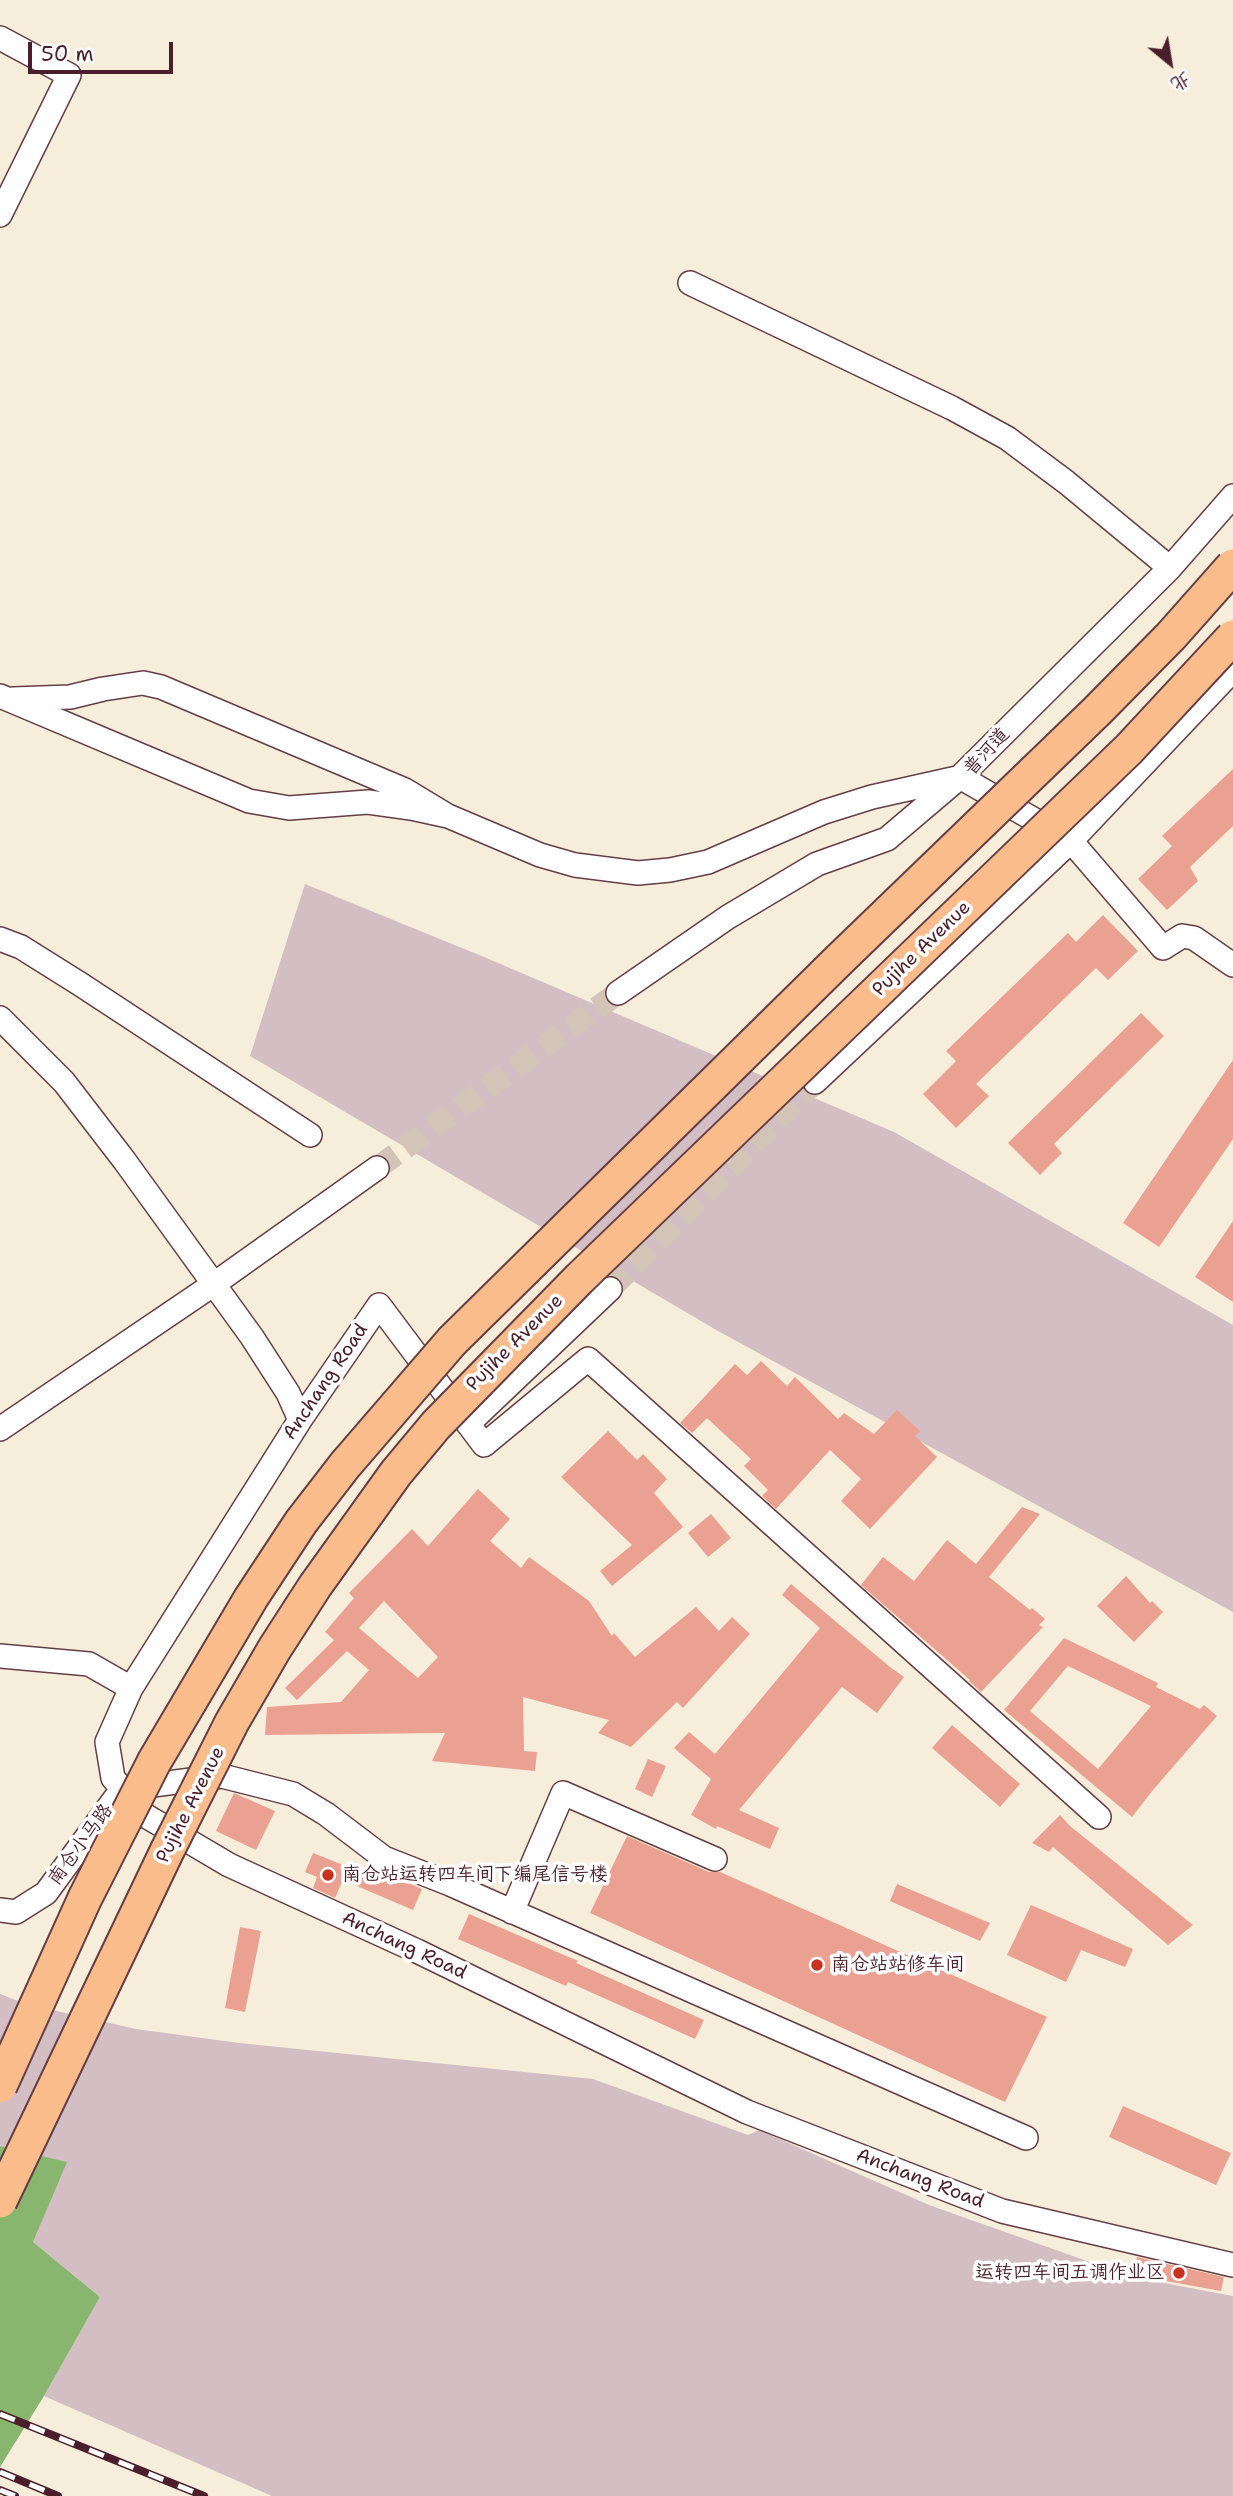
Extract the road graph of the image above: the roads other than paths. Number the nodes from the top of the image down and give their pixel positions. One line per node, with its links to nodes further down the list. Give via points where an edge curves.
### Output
1 (0, 38): 2 (street, via 69,75)
2 (0, 215)
3 (690, 283): 6 (street, via 1007,438)
4 (1233, 496): 6 (street, 普河道)
5 (1233, 566): 34 (highway, bridge, via 1097,711 452,1341 345,1465 251,1598 154,1762 85,1898)
6 (1170, 568): 10 (street, 普河道)
7 (1233, 637): 36 (highway, Pujihe Avenue, bridge, via 1129,749 579,1279 436,1425 396,1473 315,1586 237,1712)
8 (1233, 670): 14 (street)
9 (6, 698): 12 (street, via 249,801 289,808 368,802); 12 (street, via 70,697 143,683 161,687 405,790)
10 (960, 777): 11 (street); 13 (street); 14 (street, 普河道)
11 (872, 797): 12 (street, via 824,812 708,862 638,873 575,865 540,855); 13 (street, via 888,814)
12 (448, 816)
13 (887, 839): 17 (street, via 796,876)
14 (1071, 841): 16 (street, 普河道, via 1163,948 1182,936 1194,938); 19 (street)
15 (0, 939): 20 (street, via 80,984)
16 (1233, 965)
17 (618, 993)
18 (0, 1018): 22 (street, via 64,1082)
19 (814, 1082)
20 (310, 1135)
21 (377, 1168): 22 (street)
22 (214, 1284): 24 (street, via 288,1393); 26 (street)
23 (610, 1289): 25 (street)
24 (300, 1420): 25 (street, Anchang Road, via 379,1305); 28 (street, Anchang Road)
25 (468, 1424): 30 (street, via 484,1445 589,1359)
26 (0, 1429)
27 (0, 1656): 28 (street, via 89,1664)
28 (131, 1689): 29 (street, Anchang Road, via 107,1742 113,1779)
29 (122, 1789): 32 (street, 南仓小马路, via 46,1893 16,1912); 33 (street, via 222,1776 293,1794 384,1858); 37 (street, Anchang Road, via 146,1816 229,1866 417,1951 747,2112 1002,2211)
30 (1099, 1817)
31 (715, 1859): 33 (street, via 563,1793)
32 (0, 1910)
33 (512, 1912): 35 (street)
34 (0, 2086)
35 (1026, 2138)
36 (0, 2201)
37 (1233, 2265)

